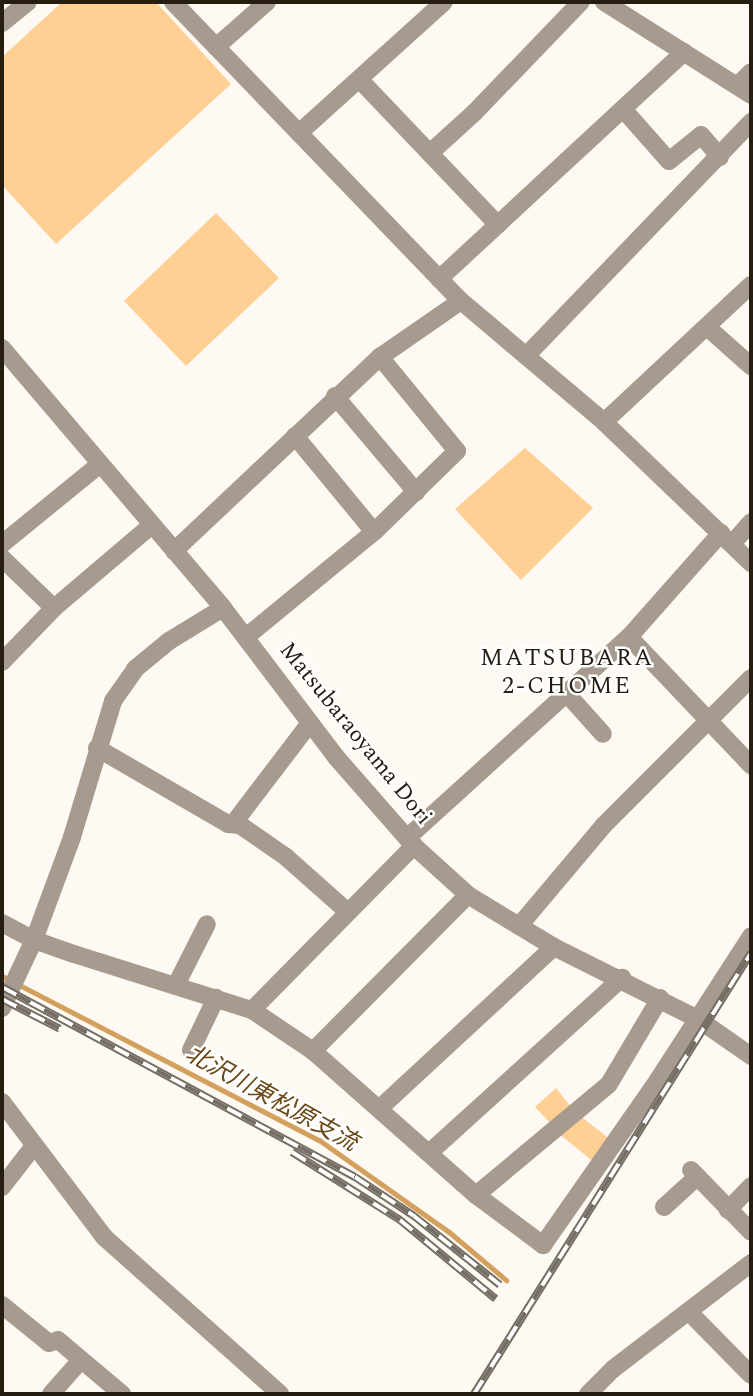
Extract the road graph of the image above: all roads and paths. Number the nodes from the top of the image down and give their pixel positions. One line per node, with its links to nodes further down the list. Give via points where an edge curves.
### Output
1 (173, 2): 8 (street)
2 (267, 2): 8 (street)
3 (444, 2): 11 (street)
4 (581, 2): 16 (street)
5 (604, 2): 9 (street)
6 (25, 3): 7 (street)
7 (2, 23)
8 (216, 47): 15 (street)
9 (684, 52): 12 (street); 13 (street)
10 (751, 72): 12 (street)
11 (360, 80): 15 (street); 16 (street)
12 (744, 90)
13 (622, 109): 17 (street, via 668,161 702,135); 18 (street)
14 (751, 122): 17 (street)
15 (299, 133): 19 (street)
16 (431, 152): 18 (street)
17 (720, 157): 24 (street)
18 (498, 225): 19 (street)
19 (439, 279): 21 (street)
20 (751, 285): 22 (street)
21 (461, 301): 23 (street); 24 (street)
22 (707, 327): 26 (street); 28 (street)
23 (380, 356): 27 (street); 31 (street, via 457,451)
24 (526, 356): 28 (street)
25 (6, 361): 30 (street, Matsubaraoyama Dori)
26 (751, 366)
27 (335, 396): 29 (street); 31 (street)
28 (604, 422): 35 (street)
29 (295, 436): 34 (street); 37 (street)
30 (99, 465): 33 (street, Matsubaraoyama Dori); 36 (street)
31 (416, 492): 34 (street)
32 (751, 522): 35 (street)
33 (152, 525): 37 (street, Matsubaraoyama Dori); 40 (street)
34 (374, 532): 43 (street)
35 (727, 538): 39 (street); 42 (street)
36 (2, 544)
37 (174, 551): 41 (street, Matsubaraoyama Dori)
38 (2, 558): 40 (street)
39 (751, 563)
40 (54, 608): 44 (street)
41 (223, 608): 43 (street, Matsubaraoyama Dori); 50 (street, via 169,641 135,669 113,701)
42 (629, 636): 46 (street); 47 (street)
43 (246, 637): 48 (street, Matsubaraoyama Dori)
44 (2, 662)
45 (751, 678): 47 (street)
46 (568, 695): 49 (street); 53 (street)
47 (709, 721): 51 (street); 58 (street, via 604,825)
48 (310, 723): 52 (street); 53 (street, Matsubaraoyama Dori)
49 (603, 734)
50 (97, 748): 52 (street); 60 (street, via 72,837)
51 (751, 765)
52 (233, 824): 55 (street, via 286,857)
53 (411, 842): 54 (street, Matsubaraoyama Dori); 55 (street)
54 (468, 895): 58 (street, Matsubaraoyama Dori); 70 (street)
55 (348, 912): 67 (street)
56 (2, 923): 60 (street)
57 (206, 924): 63 (street)
58 (519, 926): 61 (street, Matsubaraoyama Dori)
59 (751, 936): 68 (street)
60 (34, 940): 63 (street); 66 (street)
61 (554, 947): 62 (street, Matsubaraoyama Dori); 73 (street)
62 (622, 978): 65 (street, Matsubaraoyama Dori); 75 (street)
63 (176, 985): 64 (street)
64 (216, 998): 67 (street); 69 (street)
65 (660, 998): 68 (street, Matsubaraoyama Dori); 78 (street, via 609,1084)
66 (2, 1008)
67 (252, 1010): 70 (street)
68 (698, 1019): 71 (street, Matsubaraoyama Dori); 78 (street, via 543,1245)
69 (191, 1051)
70 (313, 1051): 73 (street)
71 (751, 1056)
72 (2, 1102): 74 (street)
73 (380, 1108): 75 (street)
74 (33, 1147): 77 (street); 87 (street, via 104,1237)
75 (429, 1153): 78 (street)
76 (751, 1186): 80 (street)
77 (2, 1187)
78 (476, 1195)
79 (664, 1207): 80 (street, via 694,1174)
80 (728, 1210): 81 (street)
81 (751, 1232)
82 (751, 1263): 84 (street)
83 (2, 1306): 85 (street, via 49,1343 58,1340)
84 (689, 1312): 86 (street); 90 (street, bridge, via 613,1369)
85 (81, 1360): 88 (street); 89 (street)
86 (751, 1375)
87 (273, 1392)
88 (51, 1394)
89 (122, 1394)
90 (588, 1394)

